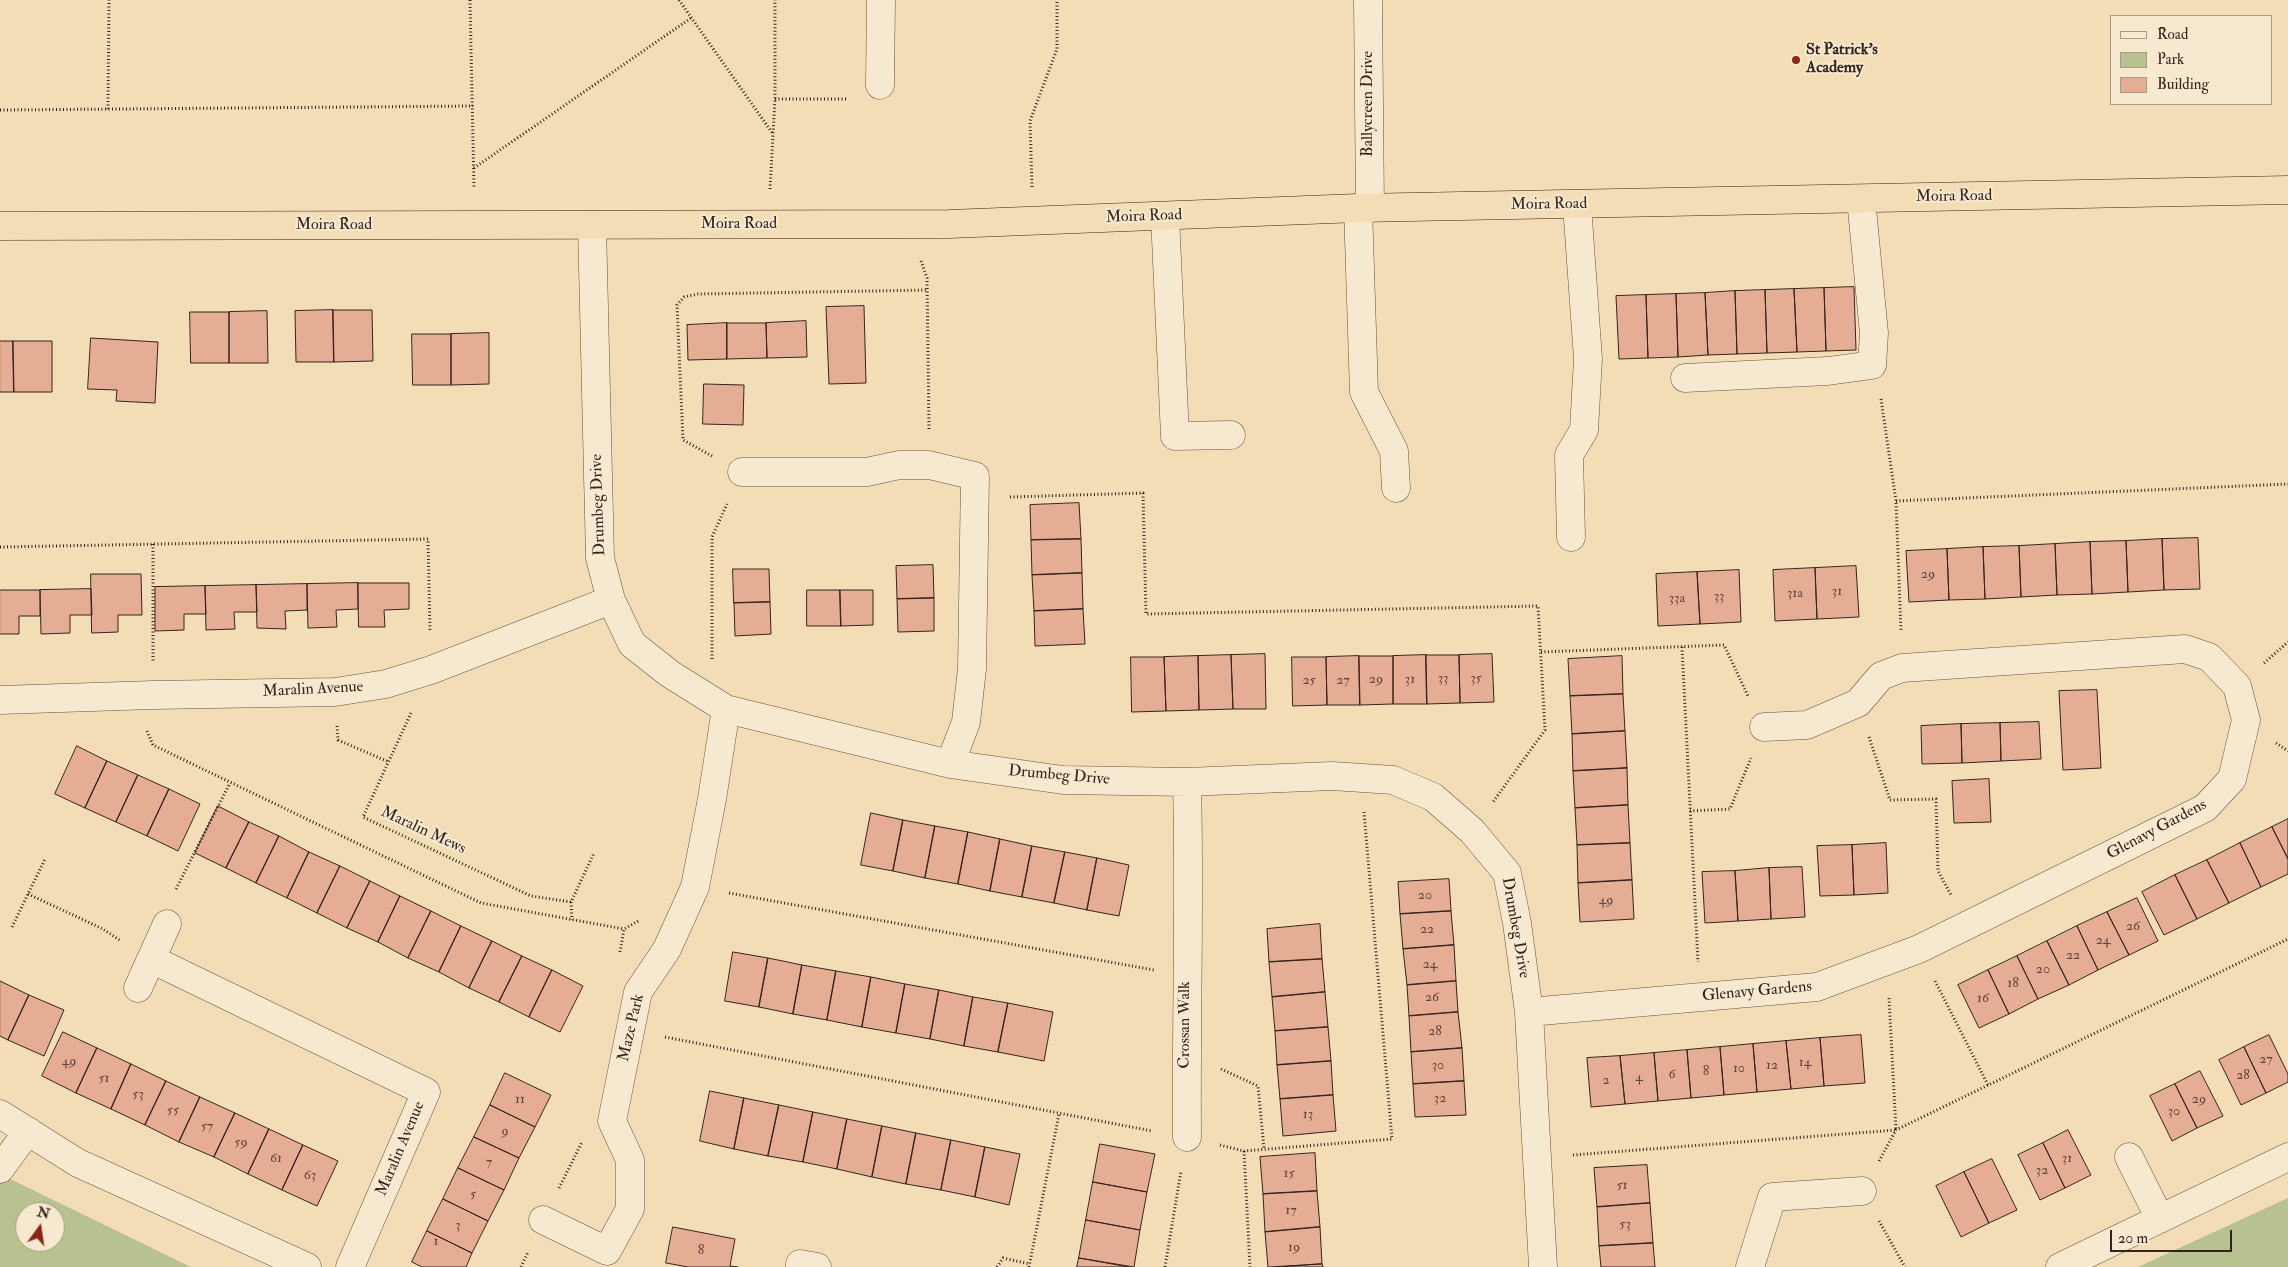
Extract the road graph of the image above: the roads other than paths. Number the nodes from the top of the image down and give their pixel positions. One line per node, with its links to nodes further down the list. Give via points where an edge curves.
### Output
1 (881, 0): 3 (street)
2 (1368, 0): 7 (street, Ballycreen Drive)
3 (880, 85)
4 (2288, 190): 5 (highway, Moira Road)
5 (1861, 199): 6 (highway, Moira Road); 11 (street, via 1874,333 1872,365 1828,371)
6 (1577, 204): 7 (highway, Moira Road); 15 (street, via 1588,359 1584,430 1569,455)
7 (1364, 208): 8 (highway, Moira Road); 14 (street, Ballycreen Drive, via 1364,392 1394,451)
8 (1165, 216): 9 (highway, Moira Road, via 932,224); 12 (street, via 1175,436)
9 (592, 225): 10 (highway, Moira Road); 16 (street, Drumbeg Drive, via 600,558)
10 (0, 226)
11 (1686, 378)
12 (1231, 435)
13 (742, 472): 20 (street, via 867,472 898,465 929,464 975,476 972,669 966,722)
14 (1396, 488)
15 (1571, 538)
16 (611, 600): 17 (street, Maralin Avenue, via 431,670 386,684 335,692); 18 (street, Drumbeg Drive, via 632,644 670,674)
17 (0, 700)
18 (726, 710): 20 (street, Drumbeg Drive); 33 (street, Maze Park, via 695,887 667,949 638,992 612,1121 630,1160 630,1209 607,1251)
19 (1764, 727): 25 (street, Glenavy Gardens, via 1807,725 1858,703 1882,676 1902,668 2185,649 2209,657 2237,686 2246,720 2232,779 2205,808 1919,949 1817,987)
20 (950, 764): 21 (street, Drumbeg Drive, via 1063,780)
21 (1187, 782): 25 (street, Drumbeg Drive, via 1332,776 1393,780 1433,797 1472,831 1507,873); 28 (street, Crossan Walk, via 1190,888 1186,976)
22 (167, 924): 23 (street)
23 (151, 959): 24 (street); 36 (street, Maralin Avenue, via 426,1092)
24 (138, 988)
25 (1529, 1012): 39 (street, Drumbeg Drive)
26 (0, 1114): 27 (street)
27 (28, 1131): 31 (street); 35 (street, via 78,1163)
28 (1187, 1137)
29 (2129, 1157): 34 (street)
30 (2288, 1157): 34 (street)
31 (0, 1169)
32 (1862, 1191): 40 (street, via 1772,1197)
33 (544, 1220)
34 (2160, 1220): 41 (street)
35 (307, 1267)
36 (350, 1267)
37 (800, 1267): 38 (street, via 800,1264)
38 (817, 1267)
39 (1543, 1267)
40 (1750, 1267)
41 (2060, 1267)

